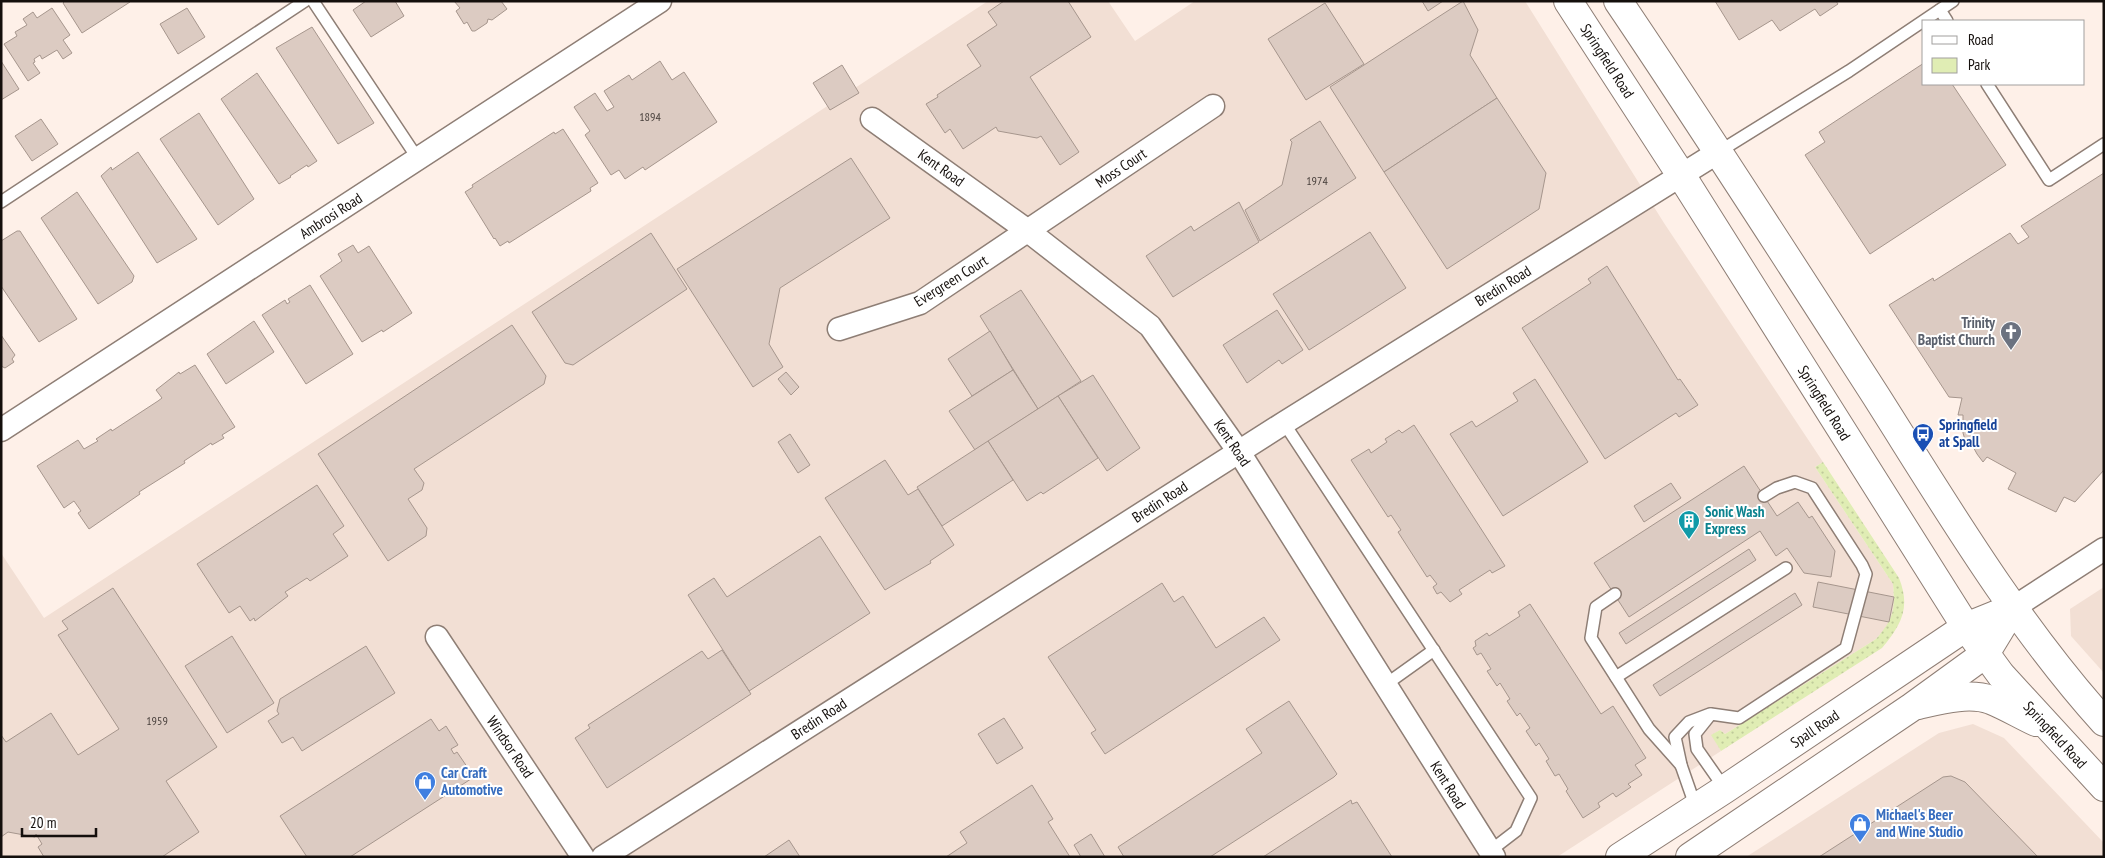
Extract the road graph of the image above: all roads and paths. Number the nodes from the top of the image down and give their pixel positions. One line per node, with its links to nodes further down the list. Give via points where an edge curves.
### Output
1 (306, 1): 18 (lane)
2 (313, 1): 16 (lane)
3 (660, 1): 16 (street, Ambrosi Road)
4 (1568, 1): 17 (main road, Springfield Road)
5 (1618, 1): 15 (main road)
6 (1953, 1): 7 (lane)
7 (1940, 10): 8 (lane); 9 (lane)
8 (1925, 20)
9 (1946, 20)
10 (1922, 22): 15 (lane)
11 (1988, 85): 14 (lane, via 2049,180)
12 (1213, 106): 19 (street, Moss Court)
13 (872, 119): 19 (street, Kent Road)
14 (2104, 144)
15 (1720, 151): 17 (street, Bredin Road); 28 (main road, via 1988,574)
16 (418, 159): 22 (street, Ambrosi Road)
17 (1681, 175): 21 (street, Bredin Road); 29 (main road, Springfield Road)
18 (1, 202)
19 (1028, 231): 20 (street, Evergreen Court, via 920,303); 23 (street, Kent Road, via 1150,326)
20 (839, 329)
21 (1284, 423): 23 (street, Bredin Road); 31 (lane)
22 (1, 430)
23 (1239, 452): 34 (street, Kent Road); 45 (street, Bredin Road)
24 (1764, 496): 36 (lane, via 1795,482 1812,488 1862,565 1866,574 1864,586 1846,648 1739,718)
25 (2104, 550): 28 (street, Spall Road)
26 (1786, 568): 33 (lane)
27 (1614, 594): 33 (lane, via 1596,607 1590,638)
28 (2013, 608): 29 (main road, Spall Road); 32 (main road, Spall Road); 37 (main road)
29 (1966, 627): 32 (main road, Springfield Road); 41 (main road, Spall Road)
30 (437, 637): 44 (street, Windsor Road)
31 (1434, 650): 34 (lane); 43 (lane, via 1531,798 1516,831)
32 (1985, 654): 35 (main road, Spall Road); 38 (main road, Springfield Road)
33 (1616, 677): 39 (lane, via 1649,729)
34 (1385, 685): 43 (street, Kent Road)
35 (1912, 707): 38 (main road, via 1940,700 1977,697); 47 (main road, Spall Road)
36 (1711, 714): 39 (lane, via 1688,722 1675,737); 41 (lane, via 1695,734 1697,749)
37 (2104, 722)
38 (2046, 726): 40 (main road, Springfield Road)
39 (1681, 765): 42 (lane)
40 (2104, 787)
41 (1725, 789): 42 (main road, Spall Road)
42 (1696, 808): 46 (main road, Spall Road)
43 (1492, 854)
44 (583, 857)
45 (603, 857)
46 (1620, 857)
47 (1690, 857)

